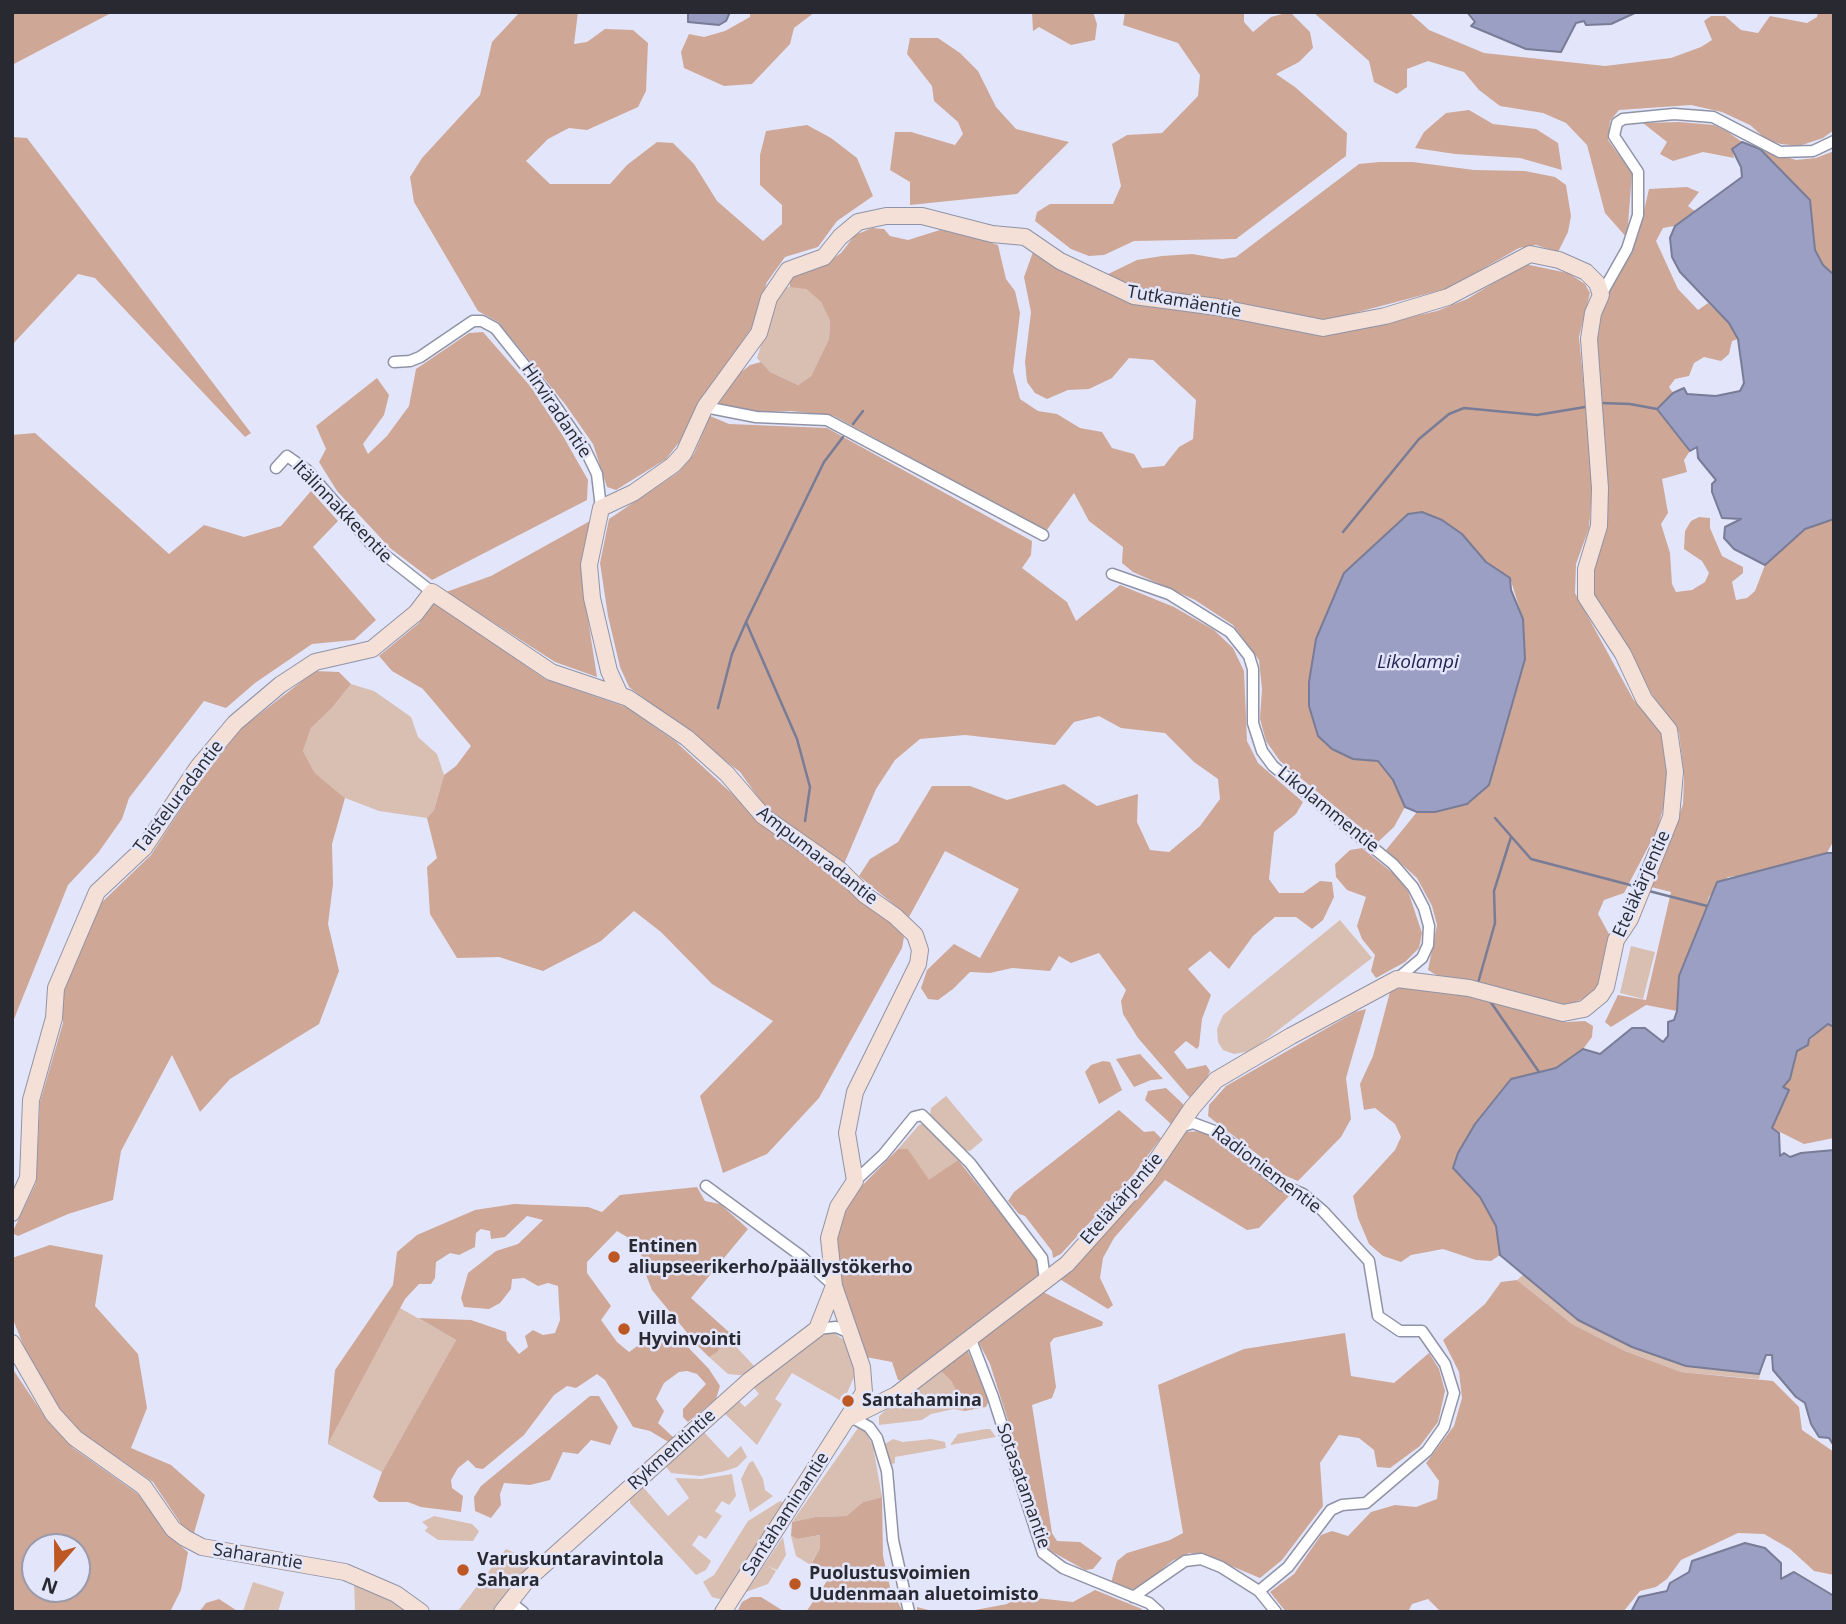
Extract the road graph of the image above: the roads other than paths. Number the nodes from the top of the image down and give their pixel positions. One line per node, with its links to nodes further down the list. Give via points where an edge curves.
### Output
1 (1834, 141): 2 (street, Eteläkärjentie, via 1812,151 1780,152 1713,117 1674,114 1623,119 1614,136 1638,172 1639,194 1635,227)
2 (1616, 267): 3 (street); 4 (street, Eteläkärjentie)
3 (1586, 272): 4 (street); 6 (street, Tutkamäentie, via 1530,254 1448,297 1323,328 1134,296 1060,261 1025,237 922,216 886,216 858,222 824,257 788,271 769,298 759,333)
4 (1601, 295): 13 (street, Eteläkärjentie, via 1588,339 1600,488 1599,526 1586,569 1586,597 1623,654 1644,699 1670,730 1675,772 1671,817 1630,919 1616,940 1606,987 1593,1004 1574,1012 1554,1012 1469,988)
5 (394, 362): 8 (street, Hirviradantie, via 420,357 473,321 495,328 585,449 597,474)
6 (705, 407): 8 (street, Tutkamäentie, via 684,453 673,465 633,493); 9 (street, via 756,416 827,420)
7 (276, 468): 11 (street, Itälinnakkeentie, via 287,456 307,470 371,544)
8 (601, 508): 12 (street, Hirviradantie, via 589,565 592,598 609,671)
9 (1043, 535)
10 (1112, 574): 13 (street, Likolammentie, via 1170,594 1230,632 1253,669 1253,723 1262,751 1273,766 1393,864 1413,887 1429,926 1427,945 1422,958)
11 (432, 592): 12 (street, Ampumaradantie, via 551,672); 17 (street, Taisteluradantie, via 416,613 372,649 315,662 235,723 144,848 97,892 56,988 54,1018 31,1100 27,1178)
12 (620, 695): 15 (street, Ampumaradantie, via 687,738 727,774 763,816 840,870 915,935 918,964 855,1092 847,1133)
13 (1397, 979): 14 (street, Eteläkärjentie, via 1216,1080)
14 (1180, 1127): 18 (street, Eteläkärjentie, via 1146,1177 1067,1264); 25 (street, Radioniementie, via 1193,1123 1217,1132 1282,1185 1303,1194 1323,1211 1369,1261 1378,1316 1400,1332 1422,1331 1446,1364 1454,1393 1444,1427 1427,1451 1366,1503 1331,1510 1288,1567)
15 (855, 1181): 18 (street, via 914,1117 922,1115 970,1163 1035,1248 1042,1258); 19 (street, via 831,1224)
16 (706, 1186): 19 (street)
17 (12, 1213)
18 (1045, 1279): 22 (street, Eteläkärjentie)
19 (834, 1286): 20 (street); 21 (street, Santahaminantie)
20 (817, 1329): 21 (street, via 836,1327); 27 (street, Rykmentintie, via 768,1364 528,1580)
21 (850, 1333): 24 (street, Santahaminantie, via 862,1367 864,1392)
22 (970, 1337): 24 (street, Eteläkärjentie, via 896,1395); 26 (street, Sotasatamantie, via 1043,1553 1063,1568)
23 (12, 1343): 28 (street, Saharantie, via 53,1414 75,1438 144,1487 173,1529 185,1538 202,1548 345,1572 396,1594)
24 (851, 1417): 29 (street, Santahaminantie); 30 (street, via 869,1427 877,1438 887,1471 893,1540)
25 (1259, 1591): 26 (street, via 1201,1559 1185,1561); 32 (street)
26 (1133, 1597): 31 (street, Sotasatamantie)
27 (512, 1609)
28 (421, 1612)
29 (723, 1612)
30 (909, 1612)
31 (1159, 1612)
32 (1276, 1612)

